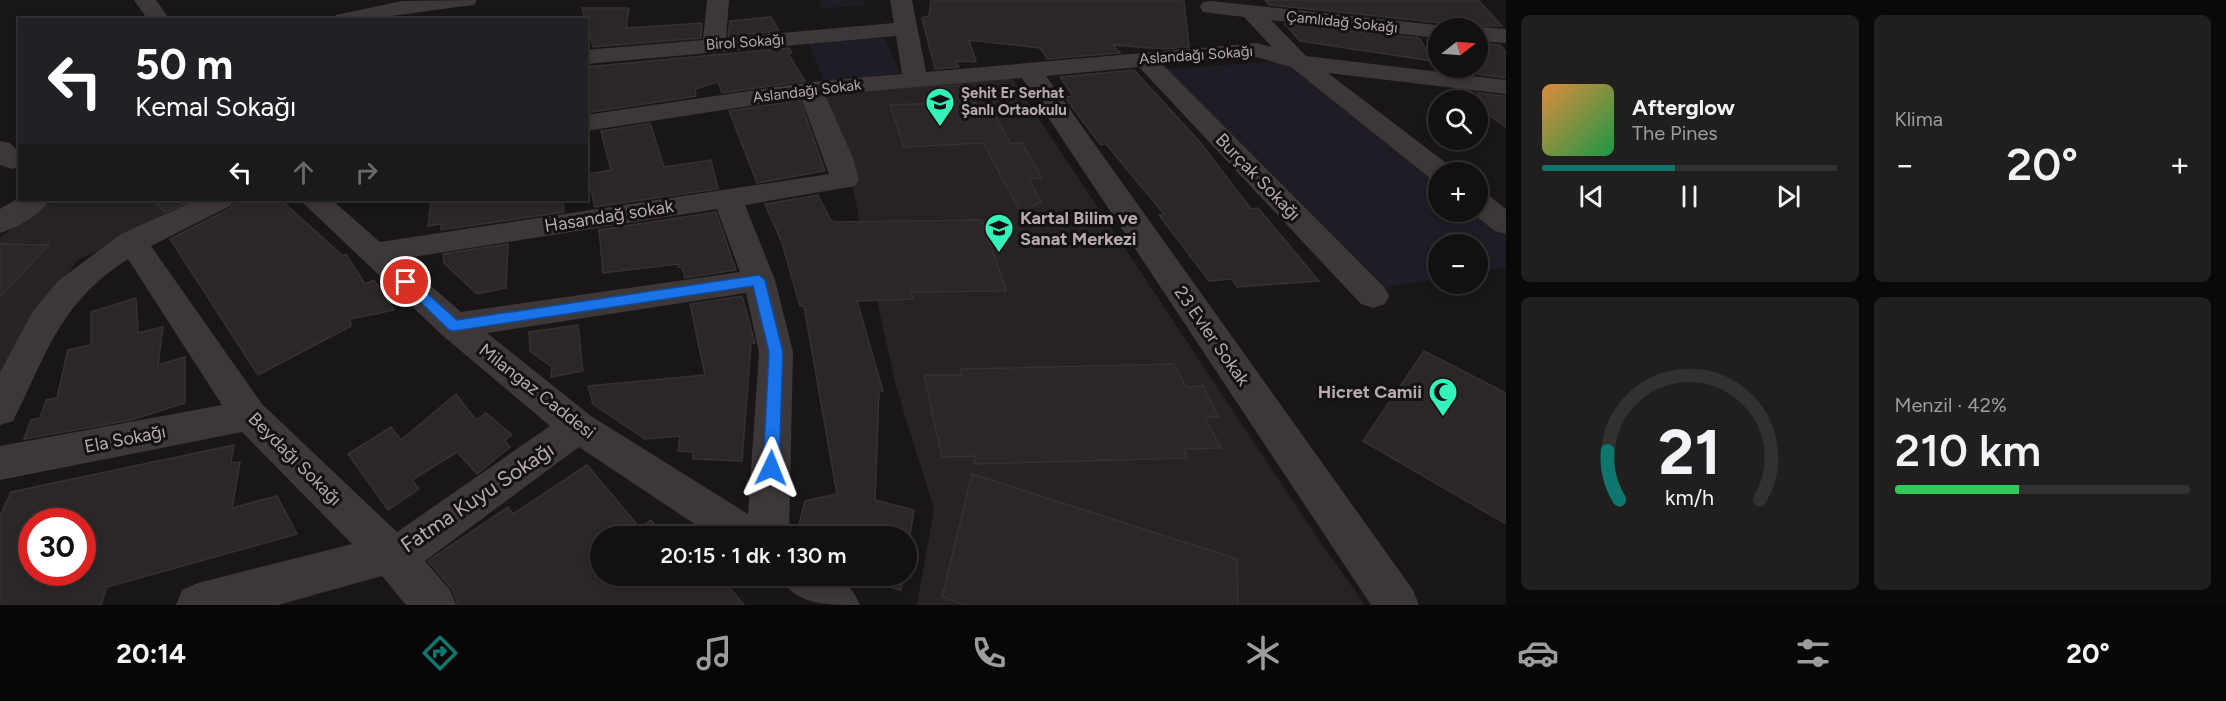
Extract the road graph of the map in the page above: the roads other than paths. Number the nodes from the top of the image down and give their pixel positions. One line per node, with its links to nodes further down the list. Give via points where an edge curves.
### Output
1 (145, 0): 7 (street)
2 (466, 0): 8 (street, via 402,7)
3 (718, 0): 13 (street)
4 (901, 0): 9 (street)
5 (1206, 4): 6 (street, Çamlıdağ Sokağı); 14 (street)
6 (1250, 11): 10 (street, Çamlıdağ Sokağı); 17 (street)
7 (158, 18)
8 (353, 18)
9 (904, 29): 13 (street, Birol Sokağı); 19 (street)
10 (1428, 30)
11 (1488, 35): 12 (street)
12 (1506, 36)
13 (714, 44): 15 (street, Birol Sokağı)
14 (1257, 50): 16 (street, Aslandağı Sokağı); 17 (street, Aslandağı Sokağı)
15 (588, 57)
16 (1143, 58): 18 (street, Aslandağı Sokağı); 34 (street, Burçak Sokağı)
17 (1299, 62): 20 (street, Aslandağı Sokağı); 23 (street)
18 (1028, 68): 19 (street, Aslandağı Sokak); 47 (street, 23 Evler Sokak)
19 (915, 79): 21 (street, Aslandağı Sokak)
20 (1506, 87)
21 (810, 89): 22 (street, Aslandağı Sokak); 24 (street, Hasandağ sokak, via 845,180)
22 (588, 123)
23 (1428, 163)
24 (728, 198): 32 (street, Hasandağ sokak); 33 (street)
25 (33, 201): 29 (street)
26 (218, 201): 31 (street)
27 (316, 201): 32 (street, Milangaz Caddesi)
28 (1488, 210): 30 (street)
29 (0, 223)
30 (1506, 224)
31 (132, 241): 36 (street, via 82,278 52,310); 37 (street, Beydağı Sokağı)
32 (374, 253): 35 (street, Milangaz Caddesi)
33 (759, 280): 35 (street); 41 (street, via 776,352)
34 (1373, 296)
35 (454, 326): 38 (street, Milangaz Caddesi)
36 (0, 410)
37 (249, 415): 39 (street, Ela Sokağı); 42 (street, Beydağı Sokağı)
38 (578, 427): 40 (street, Milangaz Caddesi); 42 (street, Fatma Kuyu Sokağı, via 406,549)
39 (0, 463)
40 (732, 526)
41 (768, 526)
42 (391, 554): 44 (street, Fatma Kuyu Sokağı); 45 (street, Beydağı Sokağı)
43 (814, 586): 46 (street)
44 (198, 605)
45 (434, 605)
46 (838, 605)
47 (1397, 605)

